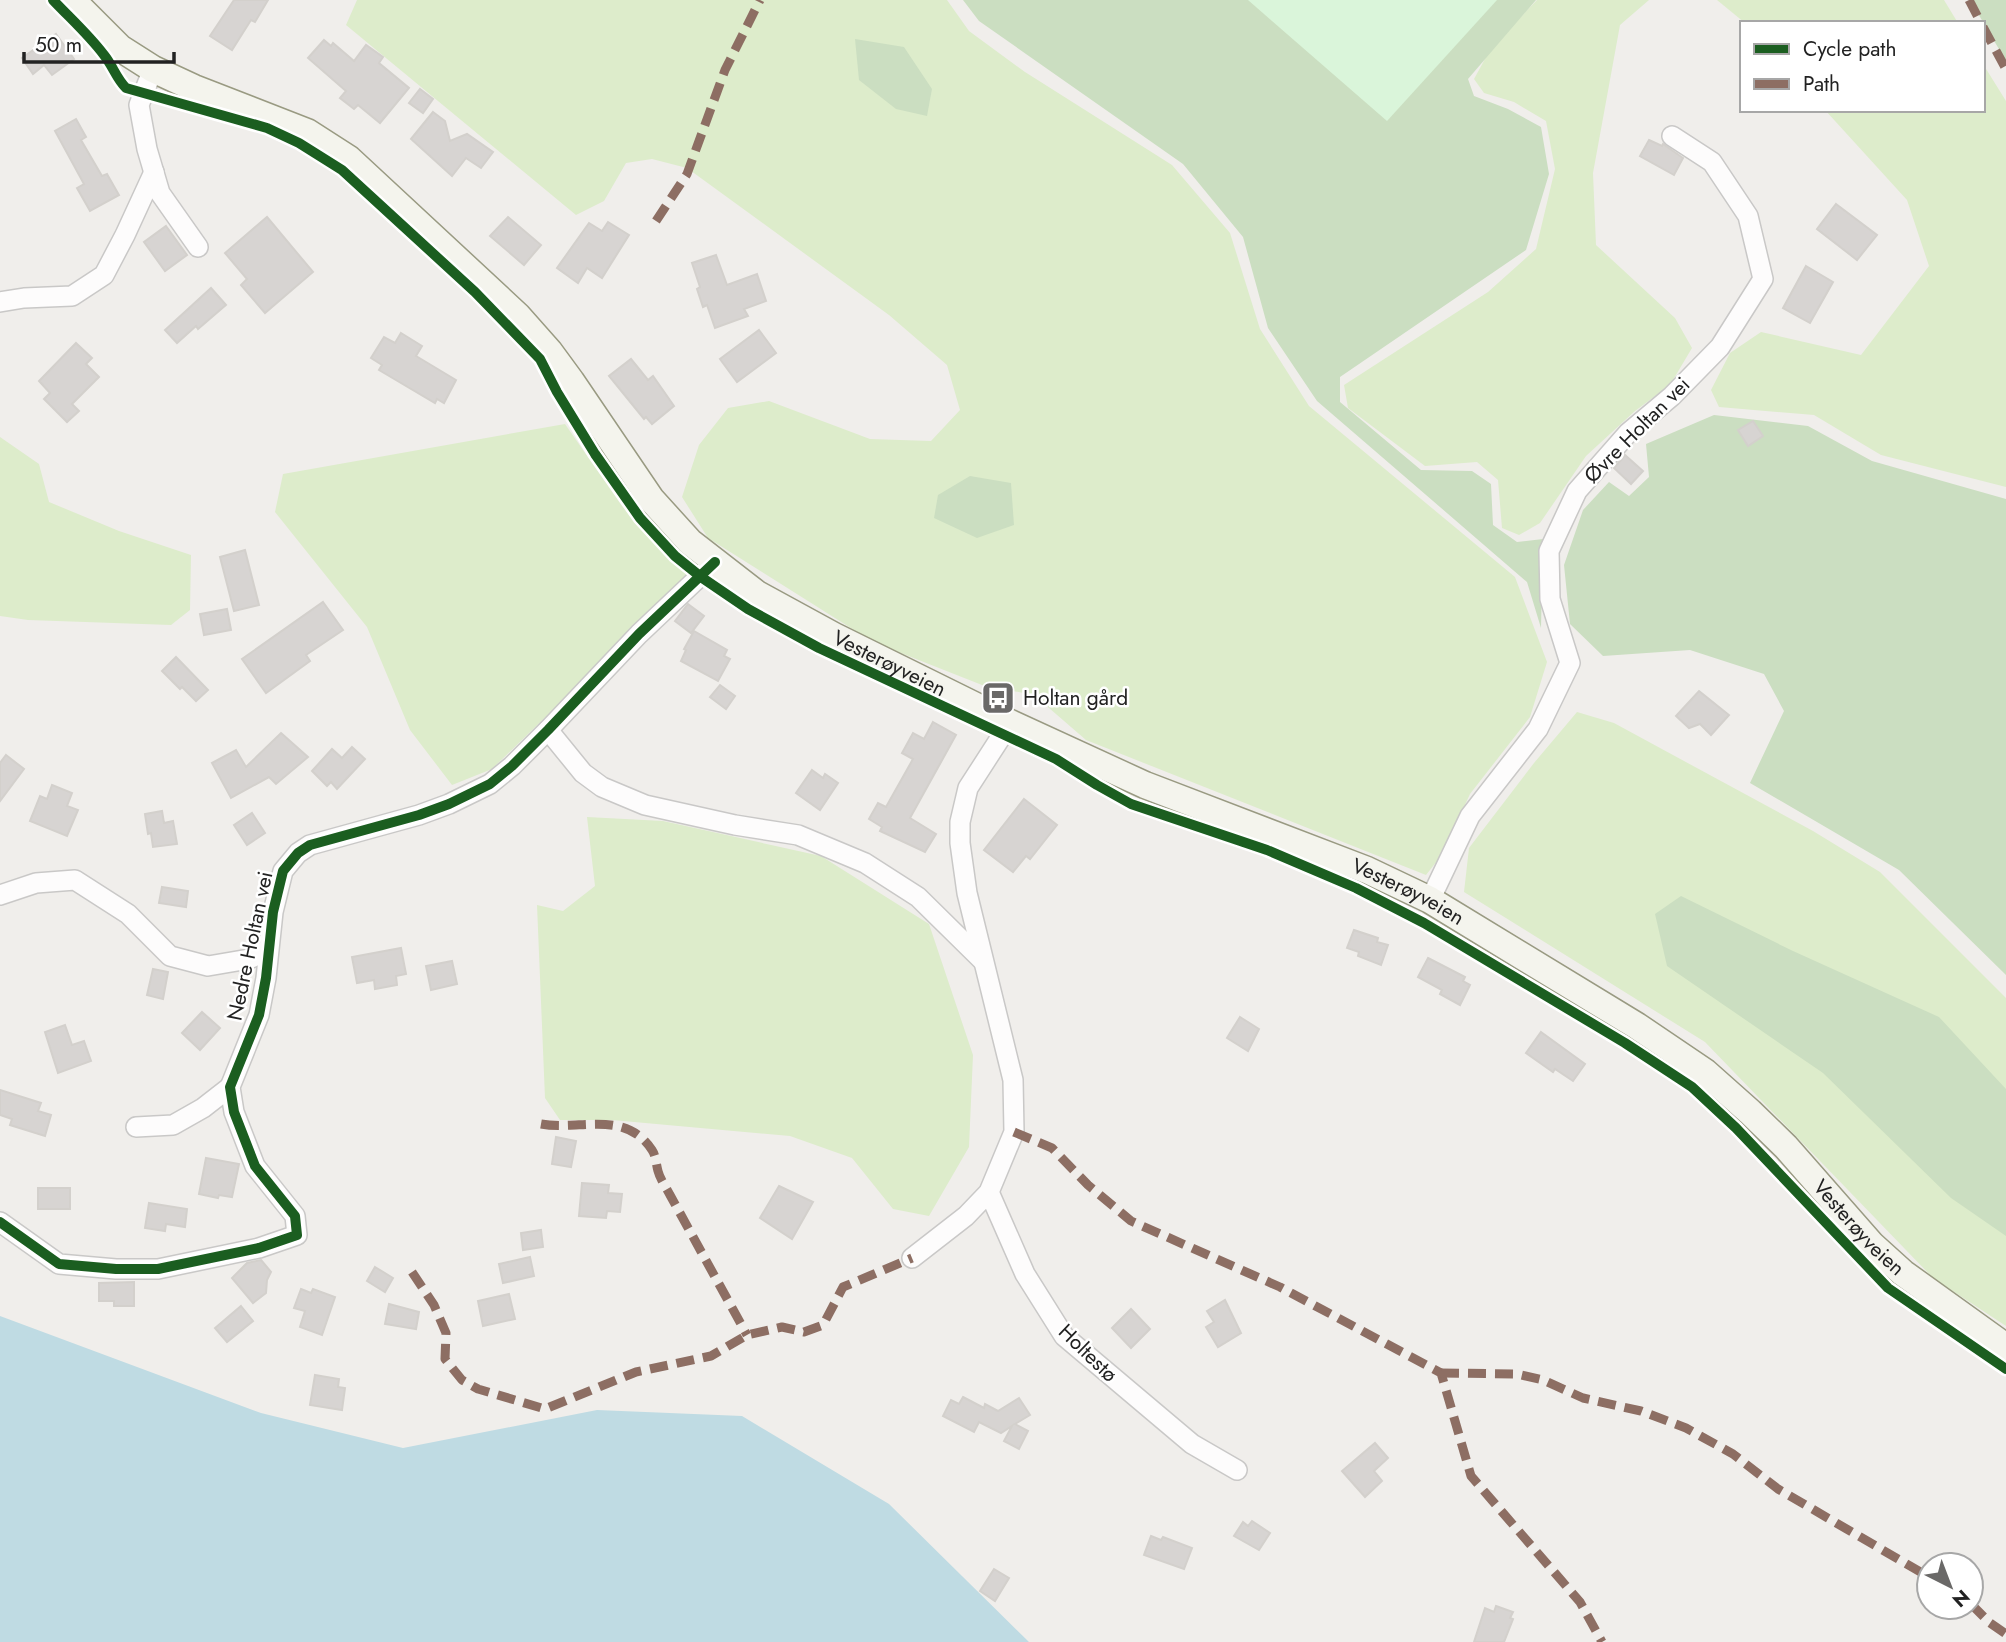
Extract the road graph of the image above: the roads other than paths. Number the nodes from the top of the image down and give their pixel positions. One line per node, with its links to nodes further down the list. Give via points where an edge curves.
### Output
1 (72, 0): 2 (main road, Vesterøyveien, via 120,48)
2 (153, 69): 4 (street, via 139,105); 7 (main road, Vesterøyveien, via 307,132 349,159 549,351 650,499)
3 (1672, 136): 11 (street, Øvre Holtan vei, via 1712,162 1748,216 1763,279 1720,347 1628,433 1577,491 1549,551 1550,599 1570,663 1538,729 1469,816)
4 (154, 172): 5 (street, via 160,192); 6 (street, via 104,275 72,296)
5 (198, 247)
6 (0, 302)
7 (715, 562): 8 (main road, Vesterøyveien, via 757,594); 9 (street, Nedre Holtan vei)
8 (1010, 723): 11 (main road, Vesterøyveien, via 1144,785 1367,870); 13 (street, via 968,788 960,822 967,893)
9 (548, 730): 12 (street, Nedre Holtan vei, via 490,784 464,797 419,815 310,845 298,853 283,871); 13 (street, via 583,774 645,805 799,835 865,863 918,897)
10 (0, 895): 12 (street, Nedre Holtan vei, via 36,883 75,880 128,914 170,956 208,966 249,960)
11 (1430, 900): 19 (main road, Vesterøyveien, via 1704,1072 1777,1138 1872,1245 1903,1273)
12 (268, 950): 14 (street, Nedre Holtan vei, via 259,1015)
13 (983, 961): 16 (street, via 1013,1080 1014,1132)
14 (230, 1087): 15 (street, via 173,1125); 17 (street, via 234,1112 255,1166 295,1216 297,1235 169,1267 116,1269 59,1264)
15 (136, 1127)
16 (989, 1192): 18 (street); 20 (street, Holtestø, via 1026,1274 1064,1336 1192,1444)
17 (0, 1222)
18 (912, 1258)
19 (2006, 1347)
20 (1237, 1470)

